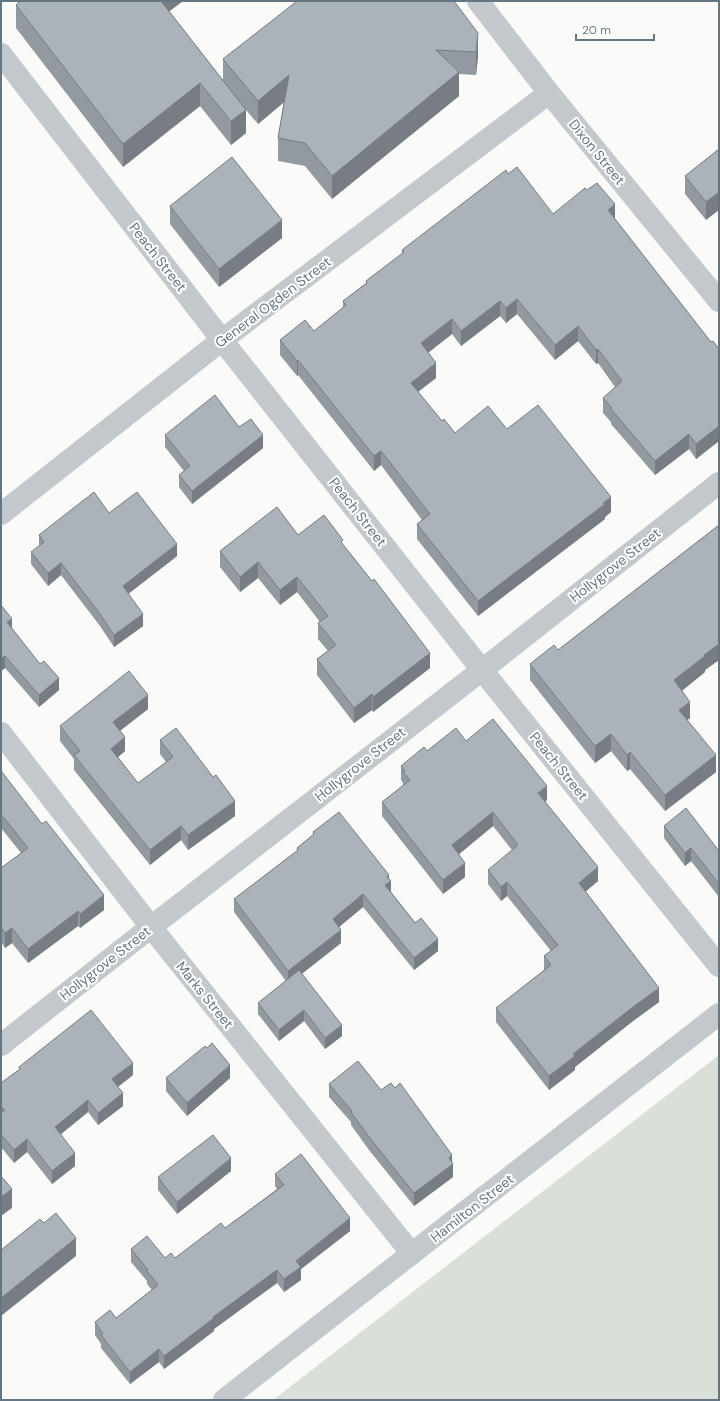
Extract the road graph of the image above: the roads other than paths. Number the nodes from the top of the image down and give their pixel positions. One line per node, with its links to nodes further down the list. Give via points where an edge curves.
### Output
1 (478, 1): 3 (street, Dixon Street)
2 (1, 54): 5 (street, Peach Street)
3 (549, 93): 4 (street, Dixon Street); 5 (street, General Ogden Street)
4 (719, 301)
5 (222, 340): 7 (street, General Ogden Street); 8 (street, Peach Street)
6 (719, 483): 8 (street, Hollygrove Street)
7 (1, 514)
8 (482, 670): 10 (street, Hollygrove Street); 11 (street, Peach Street)
9 (1, 733): 10 (street, Marks Street)
10 (151, 927): 13 (street, Hollygrove Street); 14 (street, Marks Street)
11 (719, 966)
12 (719, 1014): 14 (street, Hamilton Street)
13 (1, 1045)
14 (412, 1254): 15 (street, Hamilton Street)
15 (224, 1400)

